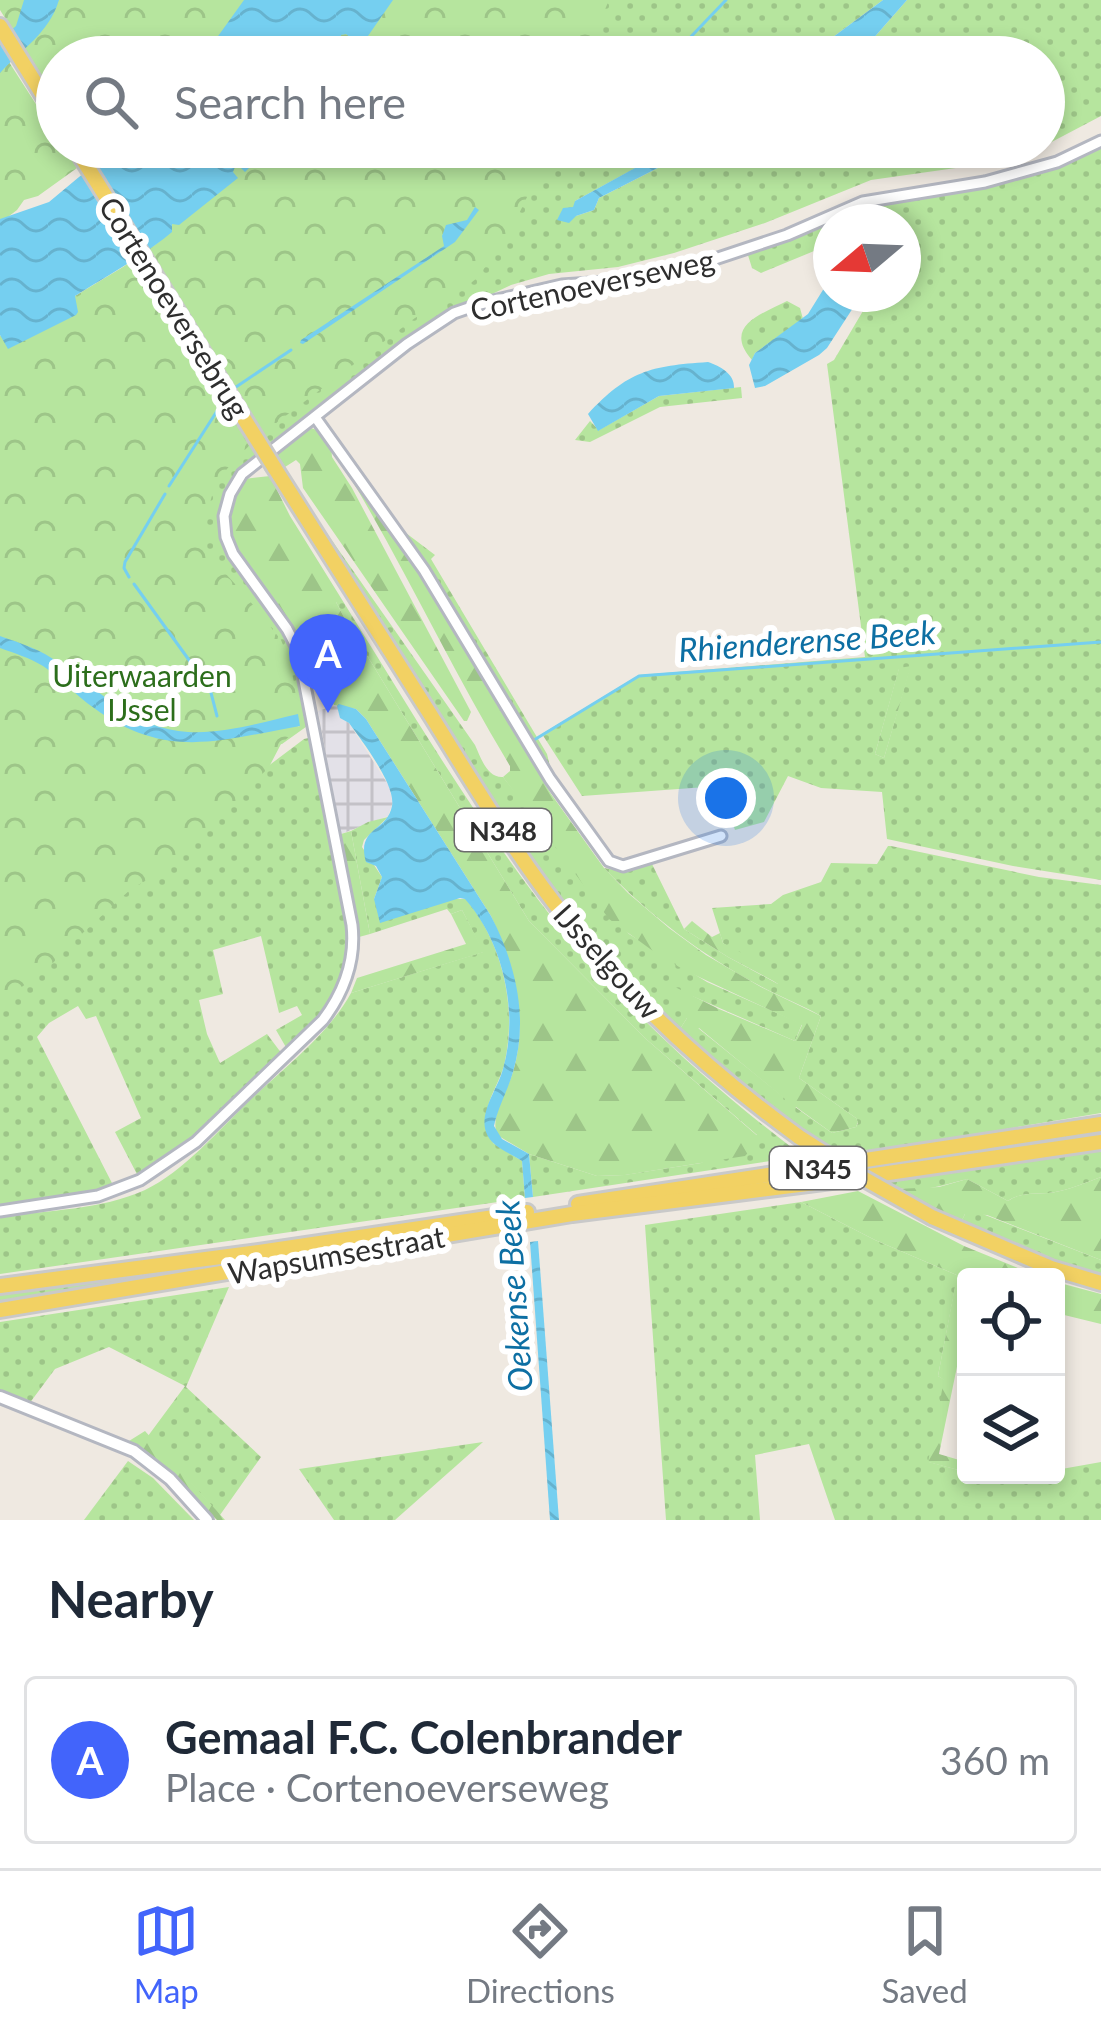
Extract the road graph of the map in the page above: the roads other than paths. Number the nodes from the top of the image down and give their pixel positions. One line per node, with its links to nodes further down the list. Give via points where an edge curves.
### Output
1 (0, 26): 2 (main road)
2 (36, 84)
3 (1101, 141): 4 (street, Cortenoeverseweg)
4 (1065, 158)
5 (88, 168): 10 (main road, Cortenoeversebrug / N348, bridge)
6 (1035, 168): 8 (street, Cortenoeverseweg, via 862,202 670,274)
7 (495, 287): 8 (street)
8 (495, 301): 9 (street, Cortenoeverseweg, via 425,331)
9 (315, 417): 11 (street, via 424,570 609,861 623,866); 14 (street, Cortenoeverseweg, via 242,474 224,531 292,638 306,681 352,925 340,997 196,1142 140,1180 84,1199)
10 (274, 467): 16 (main road, IJsselgouw / N348, bridge, via 556,906 663,1024 745,1096 863,1178 973,1237)
11 (722, 836)
12 (1101, 1124): 15 (main road, Wapsumsestraat / N345)
13 (1101, 1142): 15 (main road, Wapsumsestraat / N345)
14 (0, 1211)
15 (529, 1216): 17 (main road, Wapsumsestraat / N345); 18 (main road, Wapsumsestraat / N345)
16 (1101, 1283)
17 (0, 1286)
18 (0, 1310)
19 (0, 1397): 20 (street, via 134,1450)
20 (207, 1520)

